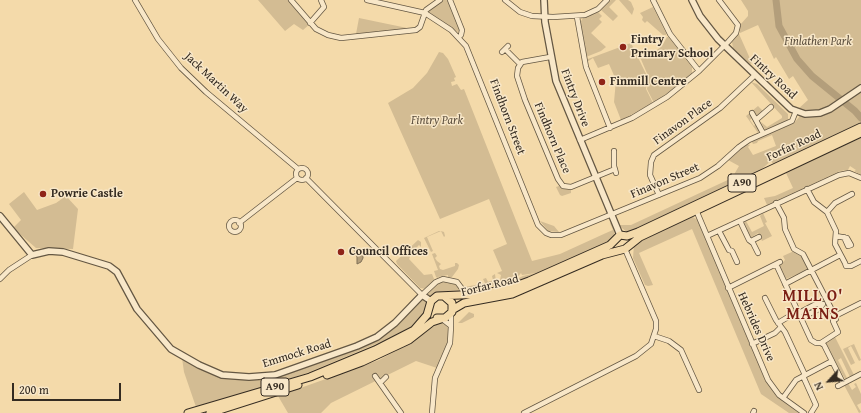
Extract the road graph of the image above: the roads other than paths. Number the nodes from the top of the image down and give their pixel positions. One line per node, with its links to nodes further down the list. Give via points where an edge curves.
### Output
1 (134, 0): 34 (street, Jack Martin Way, via 158,39 181,68)
2 (291, 0): 16 (street)
3 (320, 0): 16 (street, via 324,7)
4 (367, 0): 13 (street, Findhorn Street)
5 (440, 0): 13 (street)
6 (450, 0): 17 (street, via 462,30)
7 (505, 0): 14 (street, via 520,12)
8 (544, 0): 14 (street, Fintry Drive)
9 (607, 0): 15 (street, via 592,12)
10 (653, 0): 22 (street, via 670,34)
11 (692, 0): 18 (street, Fintry Road)
12 (719, 0): 18 (street, via 738,28)
13 (425, 13): 16 (street, via 420,27 412,32 348,37 328,35); 17 (street, Findhorn Street, via 442,22)
14 (544, 16): 15 (street); 20 (street, Fintry Drive)
15 (577, 17): 29 (street, via 586,67)
16 (310, 22)
17 (459, 37): 45 (street, Findhorn Street, via 470,51 541,229 551,235 561,235)
18 (724, 45): 22 (street); 23 (street, Fintry Road)
19 (505, 49): 21 (street)
20 (550, 57): 21 (street, via 524,61); 32 (street, Fintry Drive, via 556,81)
21 (520, 64): 35 (street, Findhorn Place, via 517,76 525,100 560,183 571,187)
22 (699, 71): 29 (street, via 654,106)
23 (755, 75): 26 (street, Fintry Road, via 786,105); 41 (street, Finavon Place, via 720,108 654,155 650,175)
24 (861, 88): 26 (street, Fintry Road, via 825,111 814,114)
25 (771, 107): 28 (street)
26 (796, 111): 31 (street, Finavon Street, via 792,121)
27 (752, 113): 28 (street)
28 (756, 120): 31 (street)
29 (610, 128): 32 (street)
30 (860, 131): 43 (highway, Forfar Road / A90); 50 (highway, Forfar Road / A90)
31 (764, 133): 41 (street, Finavon Street, via 739,147 709,173)
32 (580, 140): 35 (street, Fintry Drive)
33 (614, 151): 35 (street, via 616,171)
34 (298, 169): 36 (street); 37 (street, Jack Martin Way, via 302,167 307,170)
35 (596, 177): 45 (street, Fintry Drive)
36 (297, 178): 37 (street); 48 (street)
37 (306, 178): 67 (street, Jack Martin Way)
38 (861, 178): 39 (street, via 845,173)
39 (807, 189): 42 (street); 44 (street, via 814,202)
40 (852, 194): 44 (street, via 835,203)
41 (659, 195): 45 (street, Finavon Street)
42 (776, 203): 47 (street); 62 (street, via 794,249 803,254)
43 (696, 210): 51 (street, Hebrides Drive); 56 (highway, Forfar Road / A90, via 640,237)
44 (827, 212): 52 (street)
45 (611, 215): 50 (street, Fintry Drive)
46 (0, 216): 58 (street)
47 (740, 221): 49 (street); 55 (street)
48 (240, 223)
49 (719, 231): 51 (street); 61 (street)
50 (621, 236): 56 (highway, via 630,241); 56 (highway, via 617,246); 68 (highway, Forfar Road / A90, via 610,245 513,287 483,294)
51 (707, 236): 65 (street, Hebrides Drive)
52 (836, 236): 54 (street); 59 (street, via 835,244)
53 (759, 237): 55 (street)
54 (844, 238)
55 (751, 241): 57 (street)
56 (626, 248): 73 (highway, Forfar Road / A90, via 602,255 512,294 464,303); 80 (street, via 656,320)
57 (758, 253)
58 (32, 255): 63 (street, Emmock Road); 67 (street, Emmock Road, via 49,251 63,252 109,266 117,272 137,309 171,348 222,375 275,375 357,346 377,337 395,323)
59 (840, 255): 60 (street, via 849,266); 62 (street)
60 (861, 261)
61 (737, 262)
62 (811, 270): 64 (street); 70 (street)
63 (0, 279)
64 (785, 284): 65 (street, via 778,263); 74 (street)
65 (728, 288): 82 (street, Hebrides Drive)
66 (463, 290): 67 (street, Emmock Road, via 453,280 443,279)
67 (422, 295): 71 (street, Jack Martin Way)
68 (444, 296): 71 (highway, A90, via 437,296); 73 (highway, via 451,301)
69 (765, 298): 78 (street)
70 (825, 303): 74 (street); 75 (street); 76 (street)
71 (430, 304): 77 (highway, via 432,314); 93 (highway, A90, via 427,316 414,330 375,350 310,377)
72 (860, 305): 75 (street)
73 (452, 312): 77 (highway, A90); 79 (street)
74 (798, 312): 76 (street); 78 (street)
75 (835, 316): 81 (street, via 836,319 833,321 838,332)
76 (801, 318): 81 (street, via 813,342)
77 (441, 319): 79 (street); 94 (highway, A90, via 432,322 409,340 362,362)
78 (780, 325): 82 (street, via 775,333); 86 (street, via 789,339)
79 (450, 326): 96 (street, via 450,343 435,378)
80 (654, 336): 91 (street, via 680,350); 97 (street, via 642,352)
81 (821, 343): 83 (street)
82 (752, 344): 92 (street, Hebrides Drive, via 768,380)
83 (832, 361): 86 (street); 89 (street)
84 (861, 374): 89 (street)
85 (375, 376): 88 (street)
86 (804, 376): 92 (street, via 796,380); 99 (street, via 816,405)
87 (386, 377): 88 (street)
88 (380, 383): 95 (street)
89 (843, 383): 90 (street)
90 (838, 386)
91 (699, 390)
92 (783, 398): 98 (street, Hebrides Drive)
93 (188, 413)
94 (210, 413)
95 (401, 413)
96 (432, 413)
97 (524, 413)
98 (804, 413)
99 (811, 413)

